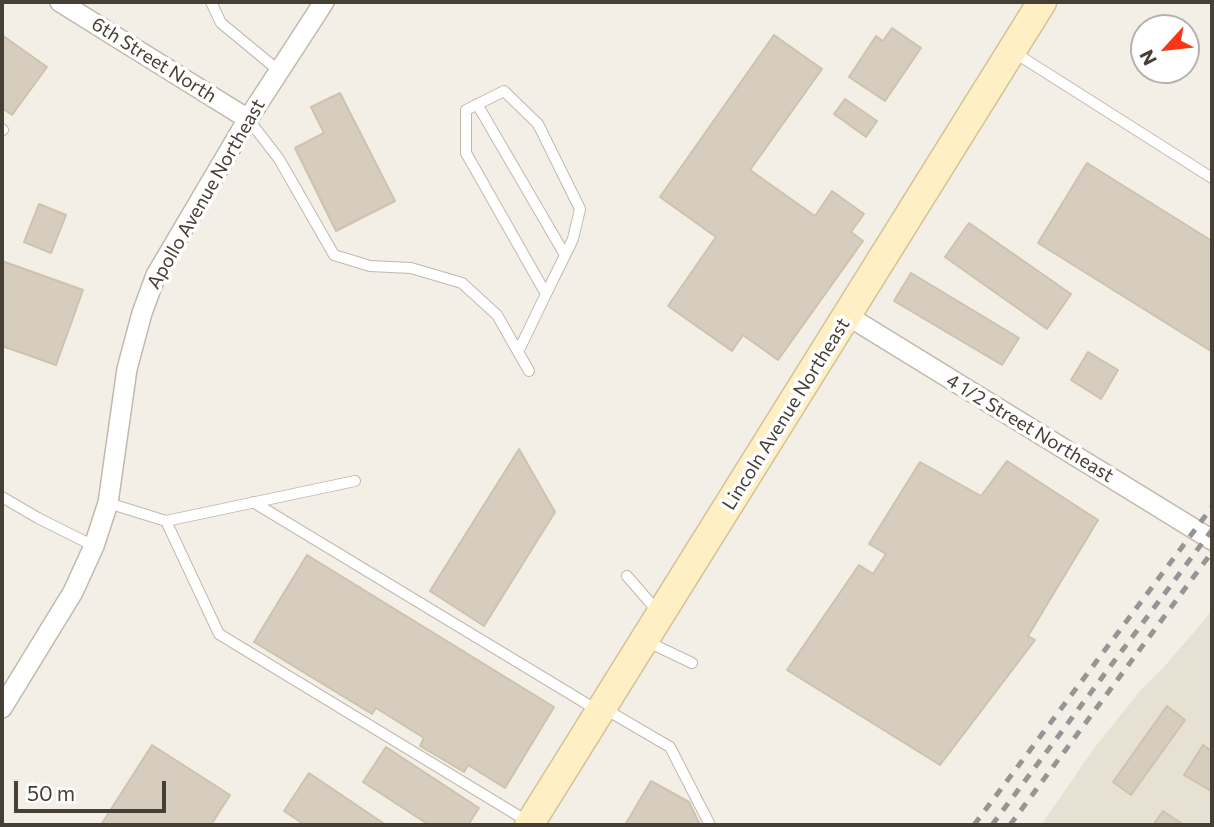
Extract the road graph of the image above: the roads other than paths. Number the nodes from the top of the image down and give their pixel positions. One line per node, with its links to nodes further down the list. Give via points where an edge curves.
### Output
1 (60, 2): 8 (street, 6th Street North)
2 (211, 2): 6 (lane, via 221,23)
3 (324, 2): 6 (street, Apollo Avenue Northeast)
4 (1042, 2): 5 (street, Lincoln Avenue Northeast)
5 (1012, 51): 9 (lane); 12 (street, Lincoln Avenue Northeast)
6 (278, 71): 8 (street, Apollo Avenue Northeast)
7 (478, 104): 10 (lane); 10 (lane, via 504,92 538,124 580,209); 11 (lane, via 466,110 466,153)
8 (247, 119): 13 (lane, via 279,159 334,255 370,266 411,268 462,284 496,316); 18 (street, Apollo Avenue Northeast, via 156,275 142,313 127,369)
9 (1212, 178)
10 (565, 255): 11 (lane)
11 (546, 294): 13 (lane)
12 (848, 316): 20 (street, 4 1/2 Street Northeast); 23 (street, Lincoln Avenue Northeast)
13 (518, 352): 14 (lane)
14 (529, 371)
15 (355, 481): 17 (lane)
16 (2, 497): 21 (lane)
17 (253, 502): 19 (lane); 27 (lane)
18 (108, 503): 19 (lane); 21 (street, Apollo Avenue Northeast)
19 (166, 520): 28 (lane, via 219,634)
20 (1212, 540)
21 (94, 546): 26 (street, Apollo Avenue Northeast, via 73,592)
22 (627, 576): 23 (lane)
23 (661, 615): 24 (street, Lincoln Avenue Northeast)
24 (645, 640): 25 (lane); 27 (street, Lincoln Avenue Northeast)
25 (692, 663)
26 (2, 708)
27 (602, 710): 28 (street, Lincoln Avenue Northeast); 29 (lane, via 670,747)
28 (530, 824)
29 (710, 825)

